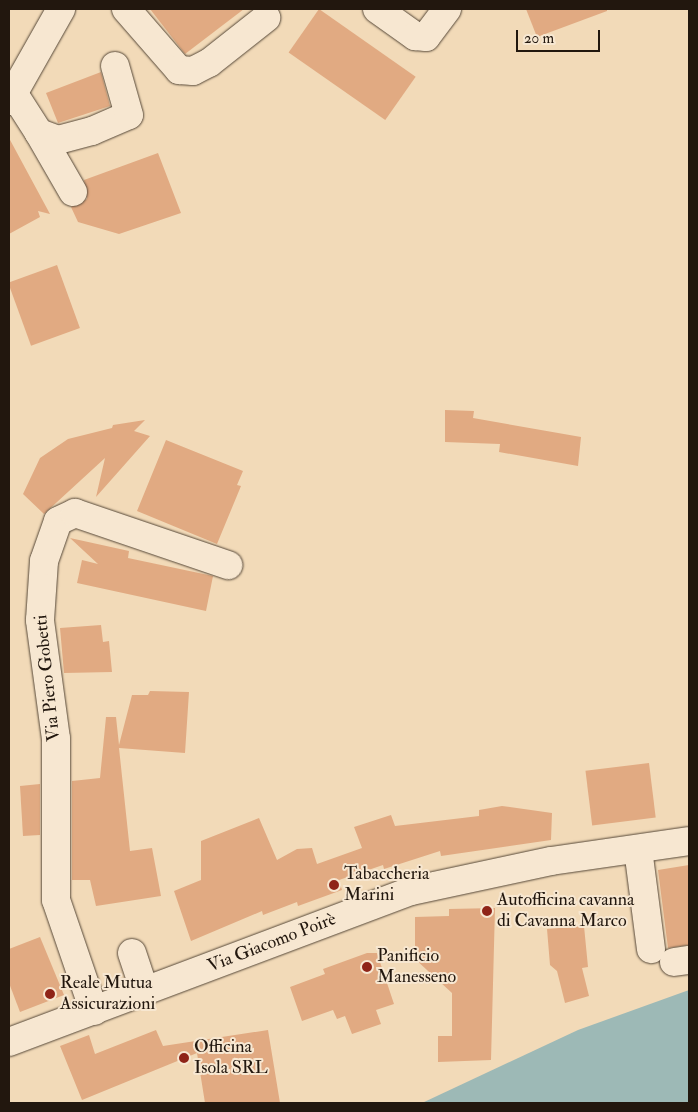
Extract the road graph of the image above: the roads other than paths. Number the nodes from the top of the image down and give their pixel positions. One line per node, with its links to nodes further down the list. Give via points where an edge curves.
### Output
1 (61, 9): 7 (street)
2 (126, 9): 5 (street, via 179,70 193,71)
3 (377, 9): 4 (street, via 415,36 426,38)
4 (447, 10)
5 (266, 18)
6 (116, 66): 8 (street, via 130,108 122,121 58,140)
7 (11, 98): 8 (street)
8 (39, 133): 9 (street)
9 (73, 192)
10 (228, 565): 16 (street, Via Piero Gobetti, via 75,513 58,521 44,561 40,620 56,739 56,900)
11 (689, 841): 12 (street, Via Giacomo Poirè)
12 (638, 849): 14 (street); 15 (street, Via Giacomo Poirè, via 551,861 412,891)
13 (132, 952): 15 (street)
14 (671, 957)
15 (145, 992): 16 (street, Via Giacomo Poirè)
16 (94, 1011): 17 (street, Via Giacomo Poirè)
17 (9, 1042)

